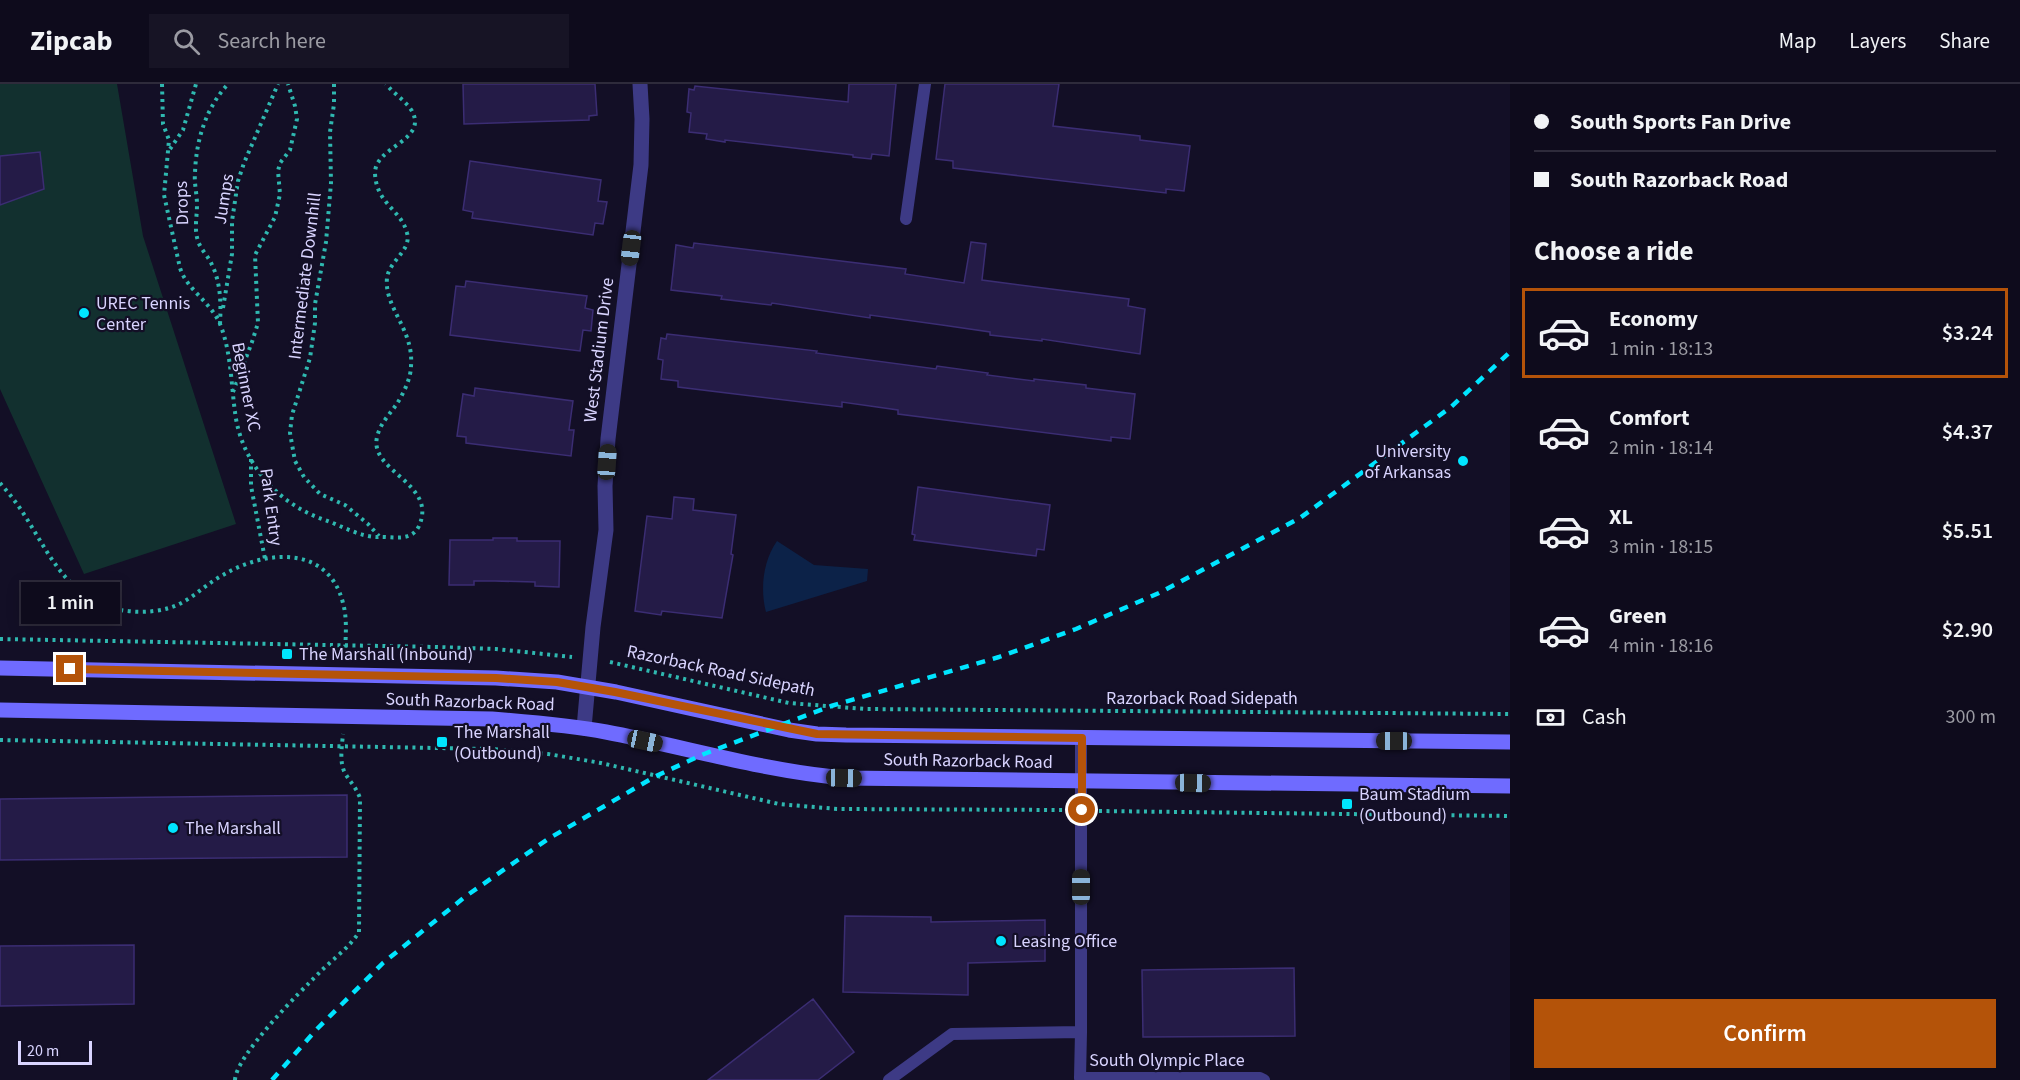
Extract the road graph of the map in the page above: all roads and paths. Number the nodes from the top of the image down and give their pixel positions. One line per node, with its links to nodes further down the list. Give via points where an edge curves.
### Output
1 (162, 84): 10 (path, Beginner XC, via 163,124)
2 (196, 84): 10 (path, via 183,130)
3 (228, 84): 12 (path, Drops, via 210,106 195,172 198,242 213,266 221,301)
4 (278, 84): 12 (path, Jumps, via 238,181 232,254)
5 (288, 84): 13 (path, via 297,119 290,150 278,171 275,217 255,255 258,323)
6 (334, 84): 15 (path, Intermediate Downhill, via 326,242 310,358 290,433 295,461 304,477 320,494 345,505 369,524)
7 (386, 84): 15 (path, Beginner XC, via 412,112 415,122 412,133 375,167 378,190 407,232 408,243 387,276 389,297 410,343 411,367 397,404 381,426 376,446 380,457 405,478 424,509 419,527 411,534)
8 (640, 84): 18 (street, West Stadium Drive, via 641,165 608,439 606,530)
9 (925, 84): 11 (lane)
10 (169, 150): 12 (path, Beginner XC, via 164,195 180,268 183,278 204,299)
11 (906, 219)
12 (220, 325): 13 (path, Beginner XC, via 229,358)
13 (232, 392): 14 (path, Beginner XC, via 235,415)
14 (251, 459): 15 (path, Beginner XC, via 266,481 290,504 314,517); 16 (path, Park Entry, via 251,486)
15 (379, 537)
16 (265, 558)
17 (0, 639): 18 (path, Razorback Road Sidepath, via 472,648)
18 (590, 659): 20 (street, West Stadium Drive); 22 (path, Razorback Road Sidepath, via 789,703 865,709)
19 (0, 668): 20 (main road, South Razorback Road, via 435,675)
20 (588, 687): 23 (street, West Stadium Drive); 24 (main road, South Razorback Road, via 817,734)
21 (0, 711): 23 (main road, South Razorback Road, via 492,719)
22 (1510, 714)
23 (584, 729): 26 (main road, South Razorback Road, via 812,776)
24 (1082, 738): 25 (main road, South Razorback Road); 26 (lane)
25 (1510, 742)
26 (1081, 782): 27 (main road, South Razorback Road); 28 (lane)
27 (1510, 786)
28 (1080, 1032): 29 (lane, via 952,1034); 30 (lane, South Olympic Place, via 1080,1078)
29 (889, 1080)
30 (1264, 1080)

